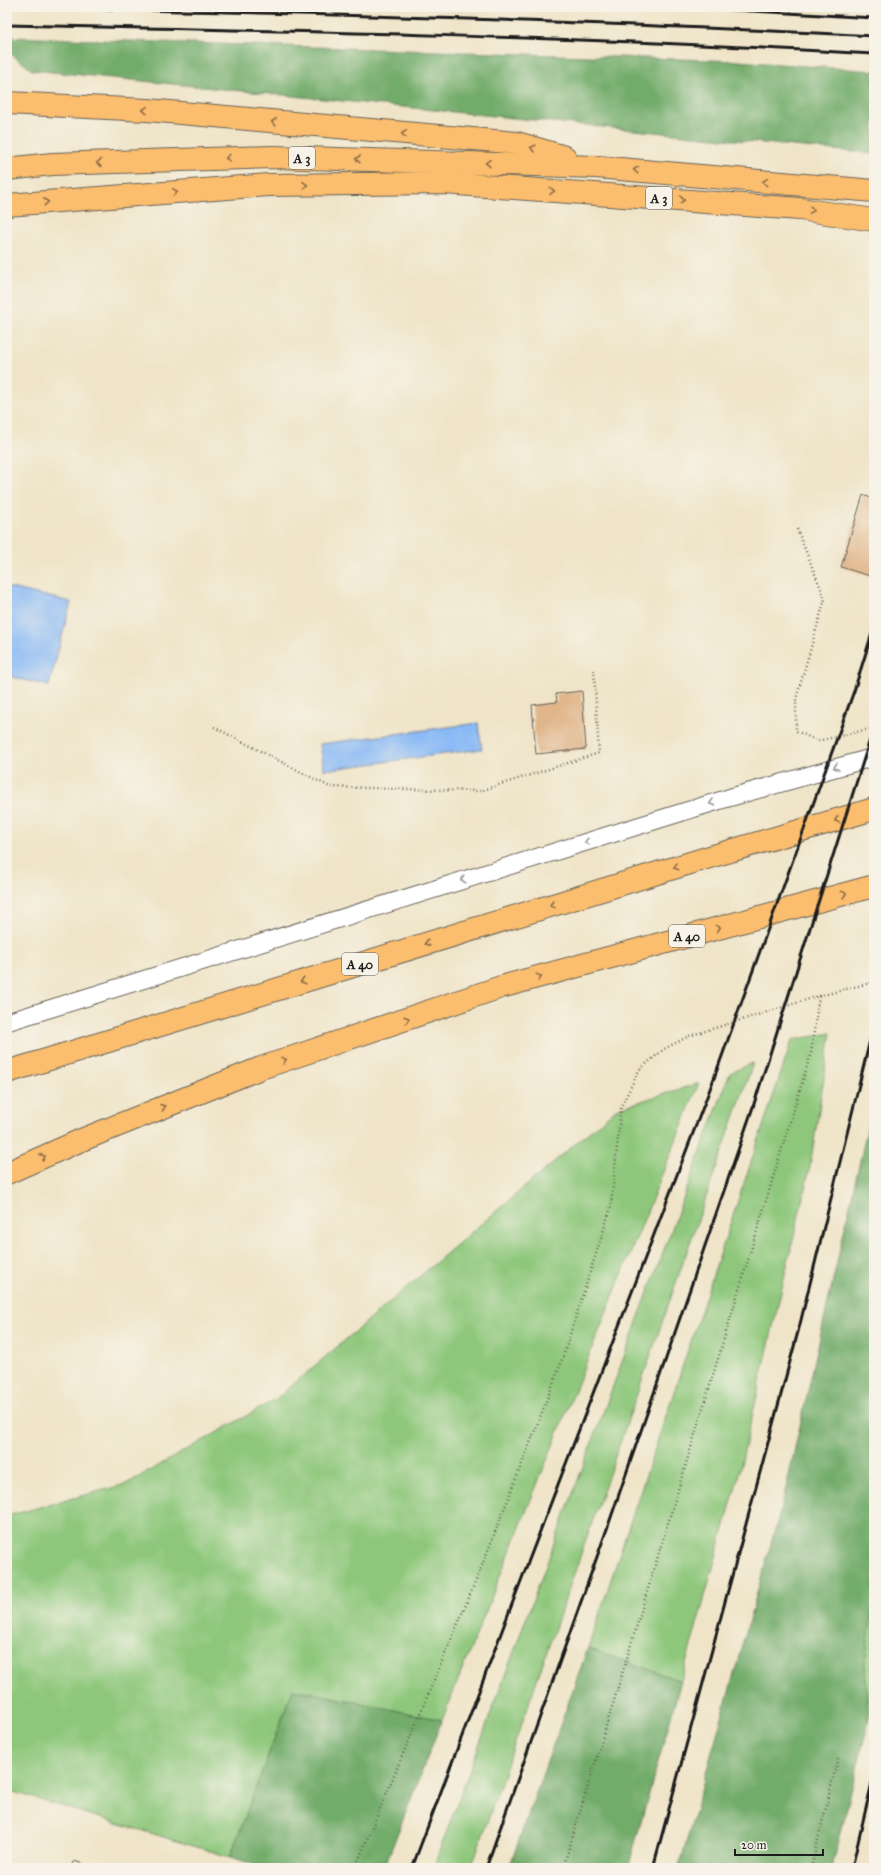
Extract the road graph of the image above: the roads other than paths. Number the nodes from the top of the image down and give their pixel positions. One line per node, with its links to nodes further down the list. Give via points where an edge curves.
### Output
1 (7, 103): 2 (highway, one-way to 1, via 517,144 147,110)
2 (597, 167): 3 (highway, A 3, one-way to 3, via 273,157 52,164); 4 (highway, A 3, one-way to 2)
3 (7, 169)
4 (874, 191)
5 (7, 205): 6 (highway, A 3, one-way to 6, via 268,185 444,183 800,209)
6 (874, 220)
7 (874, 757): 10 (lane, one-way to 10, via 720,800)
8 (874, 809): 11 (highway, A 40, one-way to 11)
9 (874, 886): 12 (highway, A 40, one-way to 9, via 79,1141 261,1068 501,987)
10 (7, 1022)
11 (7, 1072)
12 (7, 1173)

